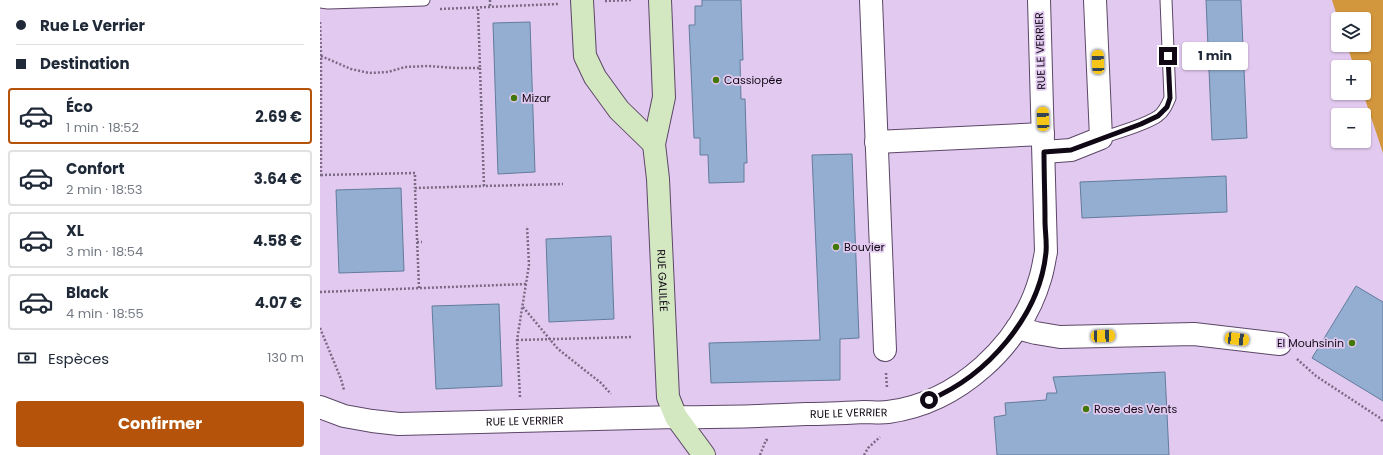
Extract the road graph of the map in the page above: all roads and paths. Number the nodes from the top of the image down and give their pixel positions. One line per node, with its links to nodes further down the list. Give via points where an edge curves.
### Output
1 (424, 0): 10 (lane)
2 (490, 0): 11 (path)
3 (631, 0): 9 (path)
4 (660, 0): 20 (street, RUE GALILÉE, via 664,97)
5 (871, 0): 18 (street)
6 (1039, 0): 19 (street, RUE LE VERRIER)
7 (1096, 0): 17 (street)
8 (1166, 0): 17 (lane, via 1170,98 1167,107 1158,116 1141,124)
9 (582, 1): 11 (path); 20 (street, via 585,56 595,77 619,110)
10 (320, 2)
11 (490, 7): 12 (path)
12 (478, 8): 13 (path); 16 (path)
13 (438, 9)
14 (320, 17): 15 (path)
15 (322, 56): 16 (path, via 351,69 369,73 388,72 405,67); 21 (path)
16 (480, 68): 23 (path)
17 (1101, 138): 19 (street, via 1071,150)
18 (876, 142): 19 (street); 38 (street)
19 (1044, 143): 33 (street, RUE LE VERRIER, via 1046,252 1040,279)
20 (654, 144): 42 (street, RUE GALILÉE, via 658,179 668,397)
21 (321, 175): 24 (path, via 415,173)
22 (563, 184): 23 (path)
23 (484, 186): 24 (path)
24 (415, 188): 26 (path)
25 (527, 226): 28 (path)
26 (417, 242): 27 (path); 29 (path)
27 (422, 242)
28 (526, 284): 29 (path); 31 (path)
29 (419, 288): 30 (path)
30 (320, 292)
31 (523, 306): 35 (path); 36 (path)
32 (320, 328): 41 (path, via 341,379 347,402)
33 (1017, 328): 37 (street, via 1060,338 1194,334); 42 (street, RUE LE VERRIER, via 986,364 964,381 942,395 916,405 888,412)
34 (633, 337): 36 (path)
35 (517, 340): 36 (path); 43 (path)
36 (550, 340): 39 (path)
37 (1280, 344): 44 (path, via 1316,376)
38 (885, 350)
39 (614, 396)
40 (320, 407): 41 (street, RUE LE VERRIER)
41 (344, 416): 43 (street, RUE LE VERRIER, via 399,424)
42 (676, 417): 43 (street, RUE LE VERRIER); 45 (street, RUE GALILÉE)
43 (521, 421)
44 (1383, 422)
45 (704, 455)

